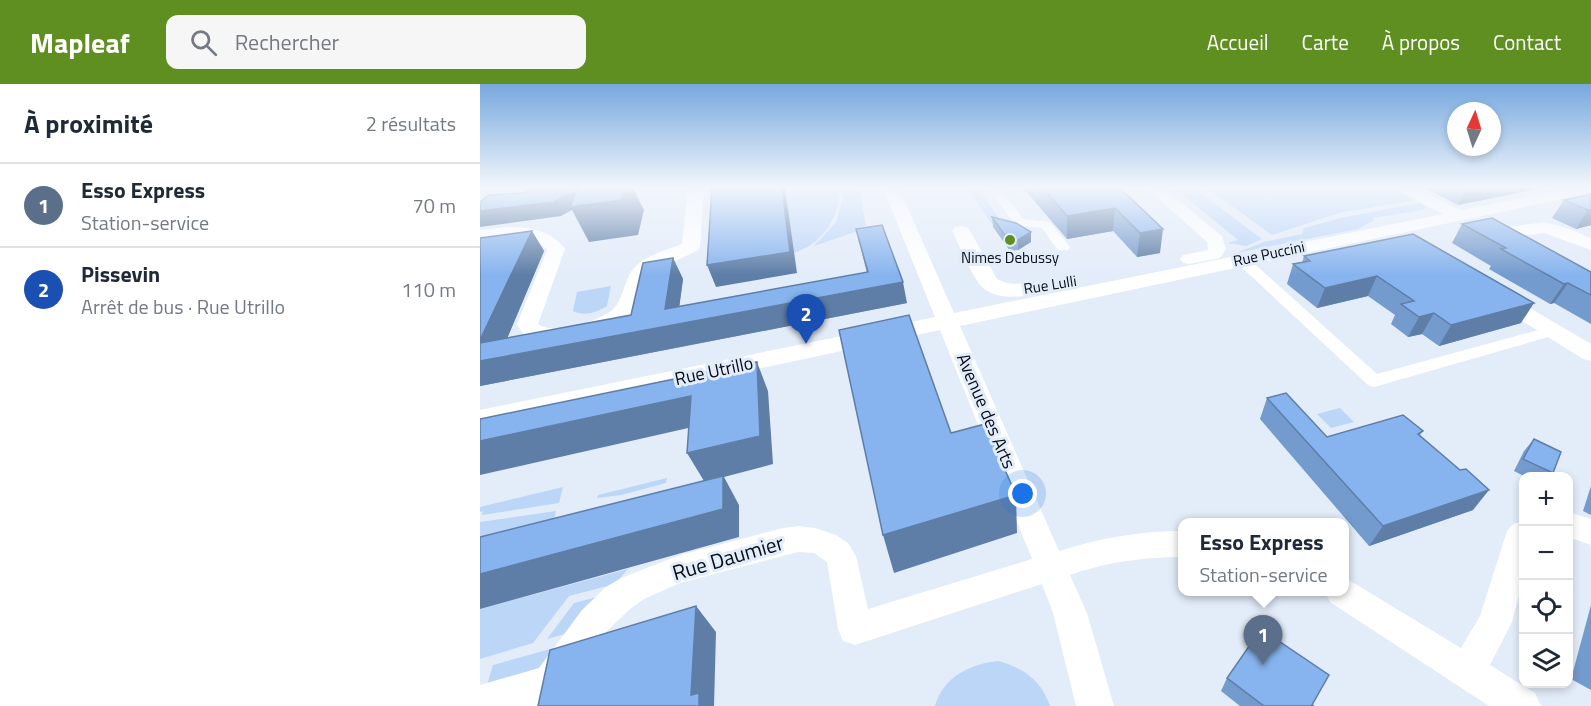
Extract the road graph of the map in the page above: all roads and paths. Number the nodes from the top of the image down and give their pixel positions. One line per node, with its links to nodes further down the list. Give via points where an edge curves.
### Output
1 (694, 217): 10 (street, via 691,247 644,269 624,310 595,329 550,334 533,331 527,324 556,249)
2 (903, 217): 21 (street, Avenue des Arts)
3 (1015, 217): 12 (street, via 1019,222 1046,225)
4 (1189, 217): 15 (street, via 1218,244)
5 (1449, 217): 16 (street, Rue Puccini)
6 (1463, 217): 7 (street)
7 (1488, 230): 11 (street, via 1549,226); 13 (street); 18 (street)
8 (961, 231): 19 (street, Rue Lulli, via 993,286 1021,291)
9 (480, 235): 10 (street, via 508,231 534,234)
10 (550, 242): 14 (street)
11 (1591, 244)
12 (1063, 247)
13 (1524, 249)
14 (480, 252)
15 (1214, 254): 17 (street); 18 (street, via 1234,269)
16 (1242, 260): 18 (street); 21 (street, Rue Puccini)
17 (1139, 268)
18 (1257, 274): 22 (street, via 1374,381)
19 (1098, 276)
20 (1485, 290): 22 (street)
21 (947, 320): 24 (street, Rue Utrillo); 29 (street, Avenue des Arts)
22 (1553, 331): 23 (street)
23 (1591, 354)
24 (480, 419)
25 (1573, 525): 26 (street)
26 (1591, 532)
27 (1519, 539): 31 (street, via 1495,622)
28 (1178, 544): 29 (street, via 1108,550)
29 (1051, 567): 32 (street, Rue Daumier, via 855,629 842,556 820,542 791,540 667,574 619,598 601,614); 34 (street, Avenue des Arts, via 1070,613)
30 (1349, 596): 31 (street)
31 (1468, 671): 35 (street)
32 (542, 694): 33 (street)
33 (480, 704)
34 (1095, 706)
35 (1522, 706)

